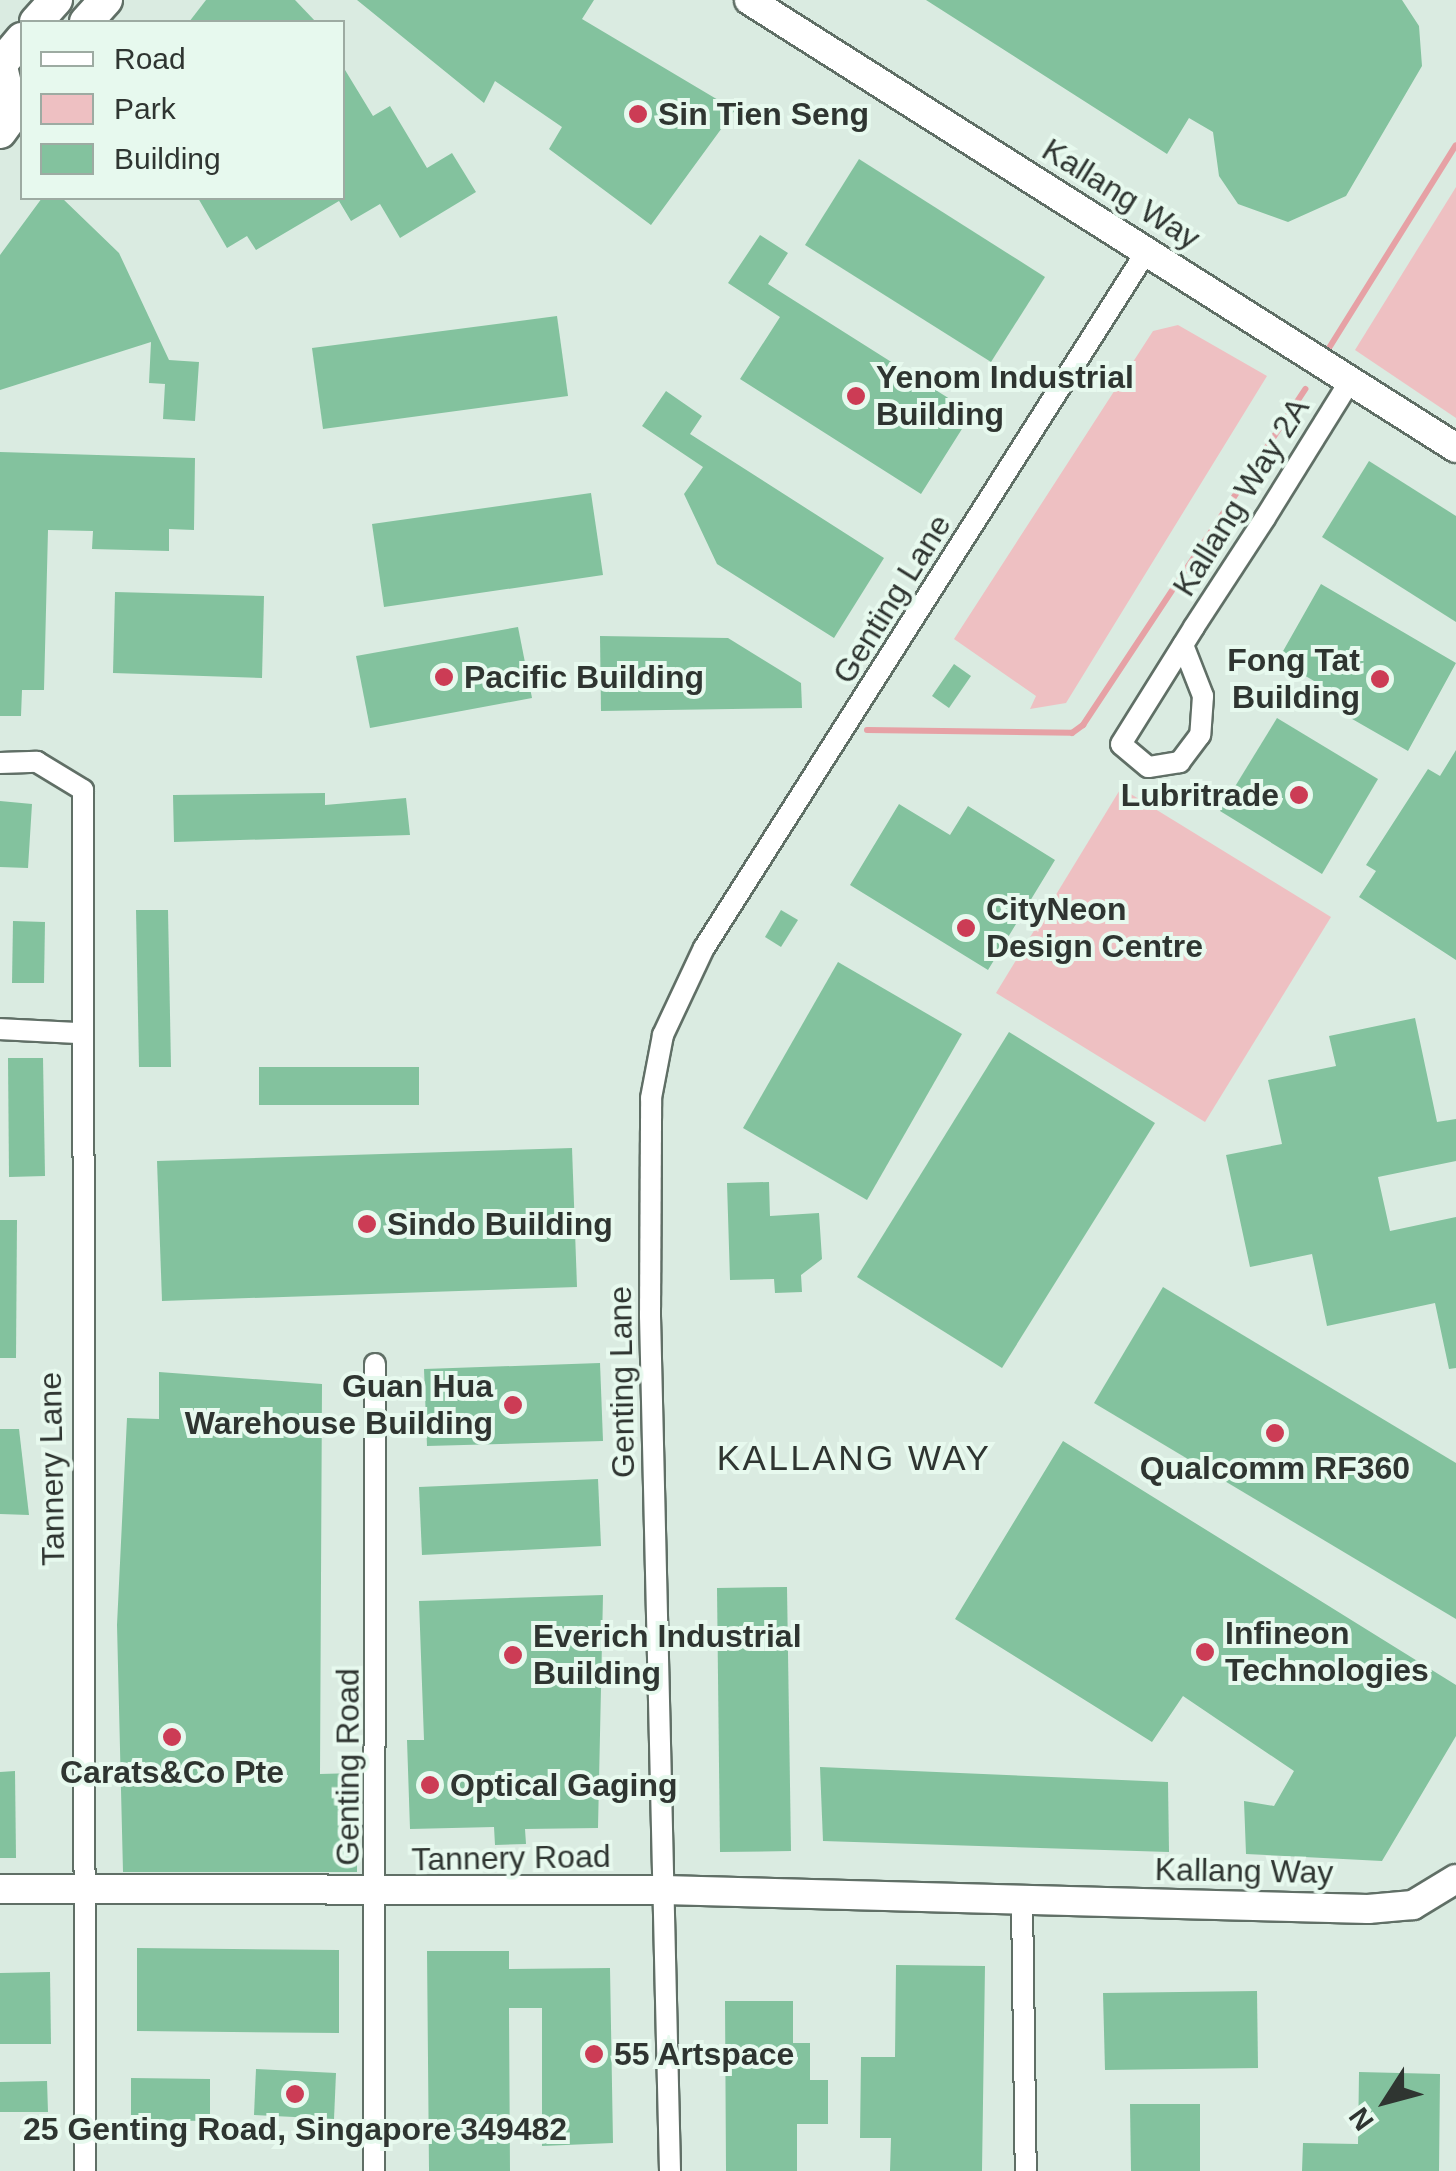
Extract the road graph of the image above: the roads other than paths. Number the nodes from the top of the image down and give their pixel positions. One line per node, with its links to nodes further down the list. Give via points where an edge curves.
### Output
1 (56, 0): 4 (main road)
2 (106, 0): 5 (main road)
3 (749, 0): 8 (street, Kallang Way)
4 (38, 20)
5 (88, 20)
6 (7, 54): 7 (street)
7 (12, 116)
8 (1146, 252): 9 (street, Kallang Way); 19 (street, Genting Lane, via 704,948 663,1034 651,1098 650,1316)
9 (1342, 376): 10 (street, Kallang Way); 11 (street, Kallang Way 2A)
10 (1456, 448)
11 (1183, 645): 11 (street, Kallang Way 2A, via 1203,696 1200,735 1180,762 1148,766 1121,744)
12 (0, 763): 14 (street, Tannery Lane, via 37,762 83,790)
13 (0, 1029): 14 (street)
14 (77, 1033): 17 (street, Tannery Lane)
15 (375, 1364): 20 (street, Genting Road)
16 (1456, 1880): 21 (street, Kallang Way, via 1413,1905 1368,1909)
17 (84, 1888): 18 (street, Tannery Road); 20 (street, Tannery Road); 22 (street, Tannery Lane)
18 (0, 1890)
19 (664, 1890): 20 (street, Tannery Road); 21 (street, Tannery Road); 24 (street, Genting Lane)
20 (378, 1895): 23 (street, Genting Road)
21 (1022, 1901): 25 (street)
22 (85, 2171)
23 (374, 2171)
24 (670, 2171)
25 (1026, 2171)

